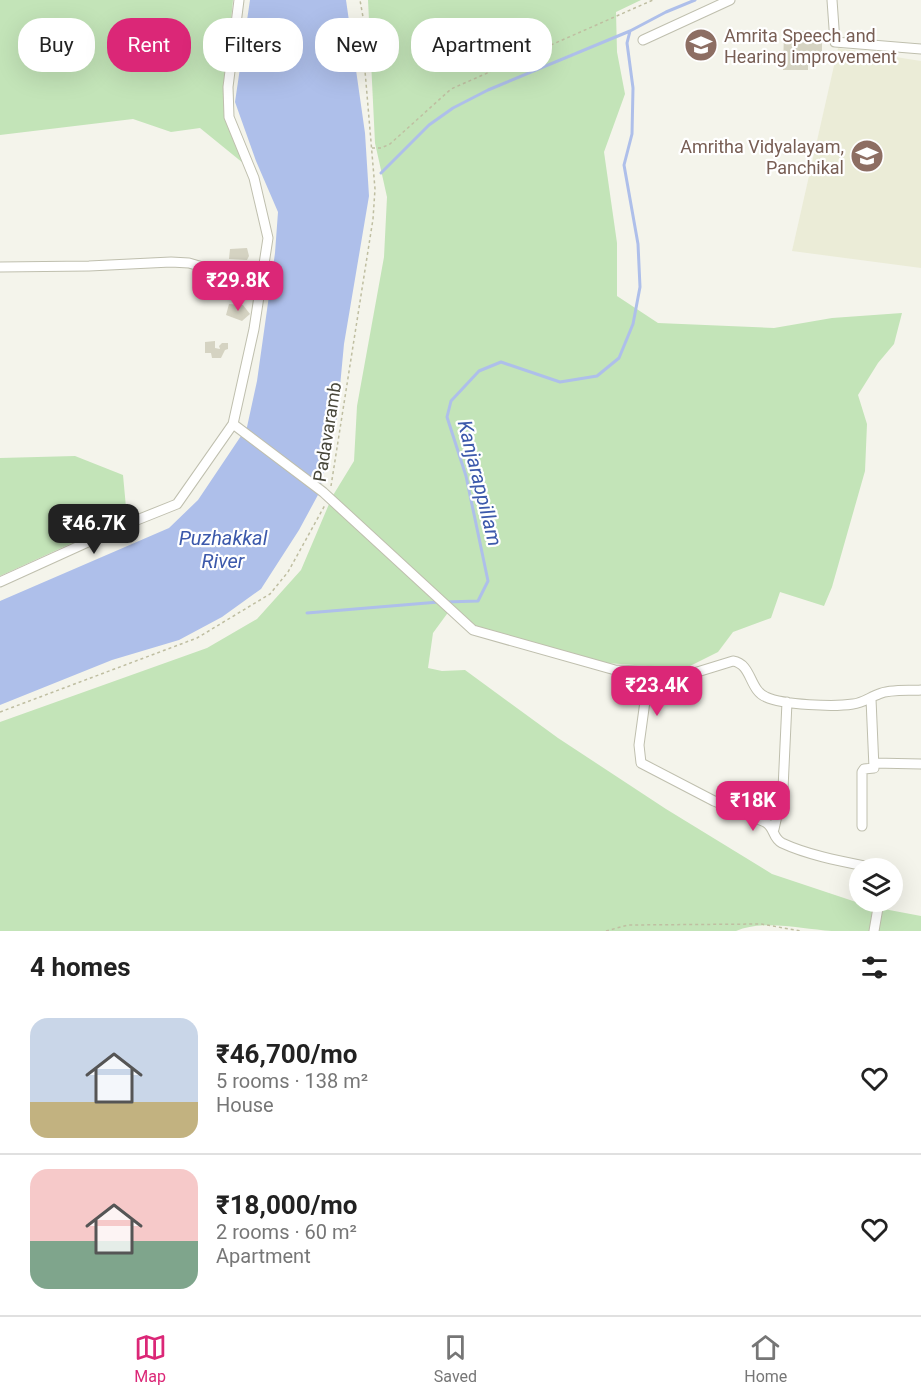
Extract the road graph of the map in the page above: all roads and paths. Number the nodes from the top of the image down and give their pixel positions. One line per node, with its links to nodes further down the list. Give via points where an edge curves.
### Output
1 (239, 0): 10 (street, via 228,87 229,117 254,178 268,238)
2 (360, 0): 8 (path, Padavaramb, via 366,34)
3 (653, 0): 8 (path, via 451,89 390,144)
4 (730, 0): 6 (street)
5 (832, 0): 7 (street, via 835,42)
6 (643, 40)
7 (921, 49)
8 (372, 148): 12 (path, Padavaramb, via 374,219 334,476)
9 (0, 267): 10 (street, via 189,263 230,275)
10 (260, 291): 11 (street)
11 (233, 424): 12 (street); 13 (street, via 177,504)
12 (326, 494): 14 (street, via 473,630 615,670); 18 (path, Padavaramb, via 293,564 270,594 197,638)
13 (0, 582)
14 (649, 672): 17 (street, via 694,673 739,662 757,691 767,698); 22 (street, via 640,763)
15 (921, 690): 16 (street, via 879,694)
16 (871, 699): 17 (street, via 853,704); 19 (street)
17 (787, 702): 22 (street, via 783,789)
18 (0, 712)
19 (874, 763): 20 (street); 21 (street, via 874,768 862,772)
20 (921, 764)
21 (862, 826)
22 (774, 829): 23 (street, via 776,839 782,843)
23 (849, 862)
24 (877, 912): 27 (street)
25 (606, 931): 26 (path, via 628,925 739,924)
26 (801, 931)
27 (874, 931)

